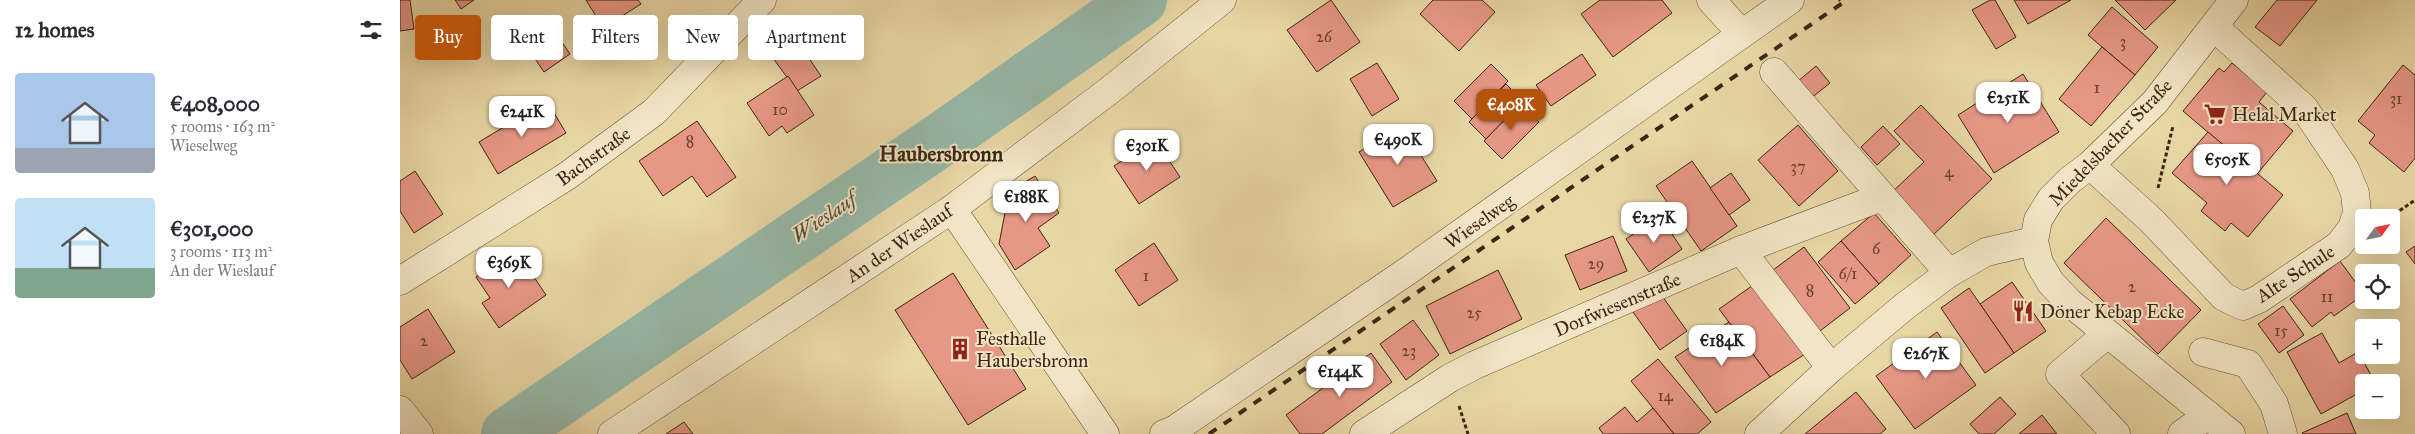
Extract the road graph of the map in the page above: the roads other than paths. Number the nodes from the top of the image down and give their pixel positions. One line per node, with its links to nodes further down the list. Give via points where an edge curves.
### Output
1 (762, 0): 15 (street, Bachstraße, via 654,112 567,176)
2 (1222, 0): 11 (street, An der Wieslauf, via 1110,90)
3 (1711, 0): 7 (street)
4 (1790, 0): 7 (street, Wieselweg)
5 (2234, 0): 6 (street, Miedelsbacher Straße)
6 (2214, 27): 9 (street, Miedelsbacher Straße, via 2155,102); 9 (street, Alte Schule, via 2304,108 2345,169 2355,193 2357,213 2352,228 2339,245 2259,299 2243,306 2224,297 2151,220)
7 (1741, 33): 22 (street, Wieselweg, via 1409,270)
8 (1774, 72): 10 (street)
9 (2090, 165): 12 (street, Miedelsbacher Straße, via 2051,199 2038,220)
10 (1882, 197): 13 (street, Dorfwiesenstraße); 14 (street)
11 (952, 208): 20 (street, An der Wieslauf); 21 (street)
12 (2034, 242): 14 (street, via 1986,252); 16 (street, via 2039,263 2051,283)
13 (1741, 250): 18 (street); 23 (street, Dorfwiesenstraße, via 1475,365)
14 (1949, 273): 18 (street)
15 (400, 281)
16 (2107, 334): 19 (street); 25 (street, via 2060,374)
17 (2203, 352): 28 (street, via 2248,364 2274,404)
18 (1831, 368): 24 (street)
19 (2208, 416): 26 (street); 27 (street)
20 (612, 434)
21 (1105, 434)
22 (1164, 434)
23 (1364, 434)
24 (1759, 434)
25 (2116, 434)
26 (2182, 434)
27 (2231, 434)
28 (2283, 434)

